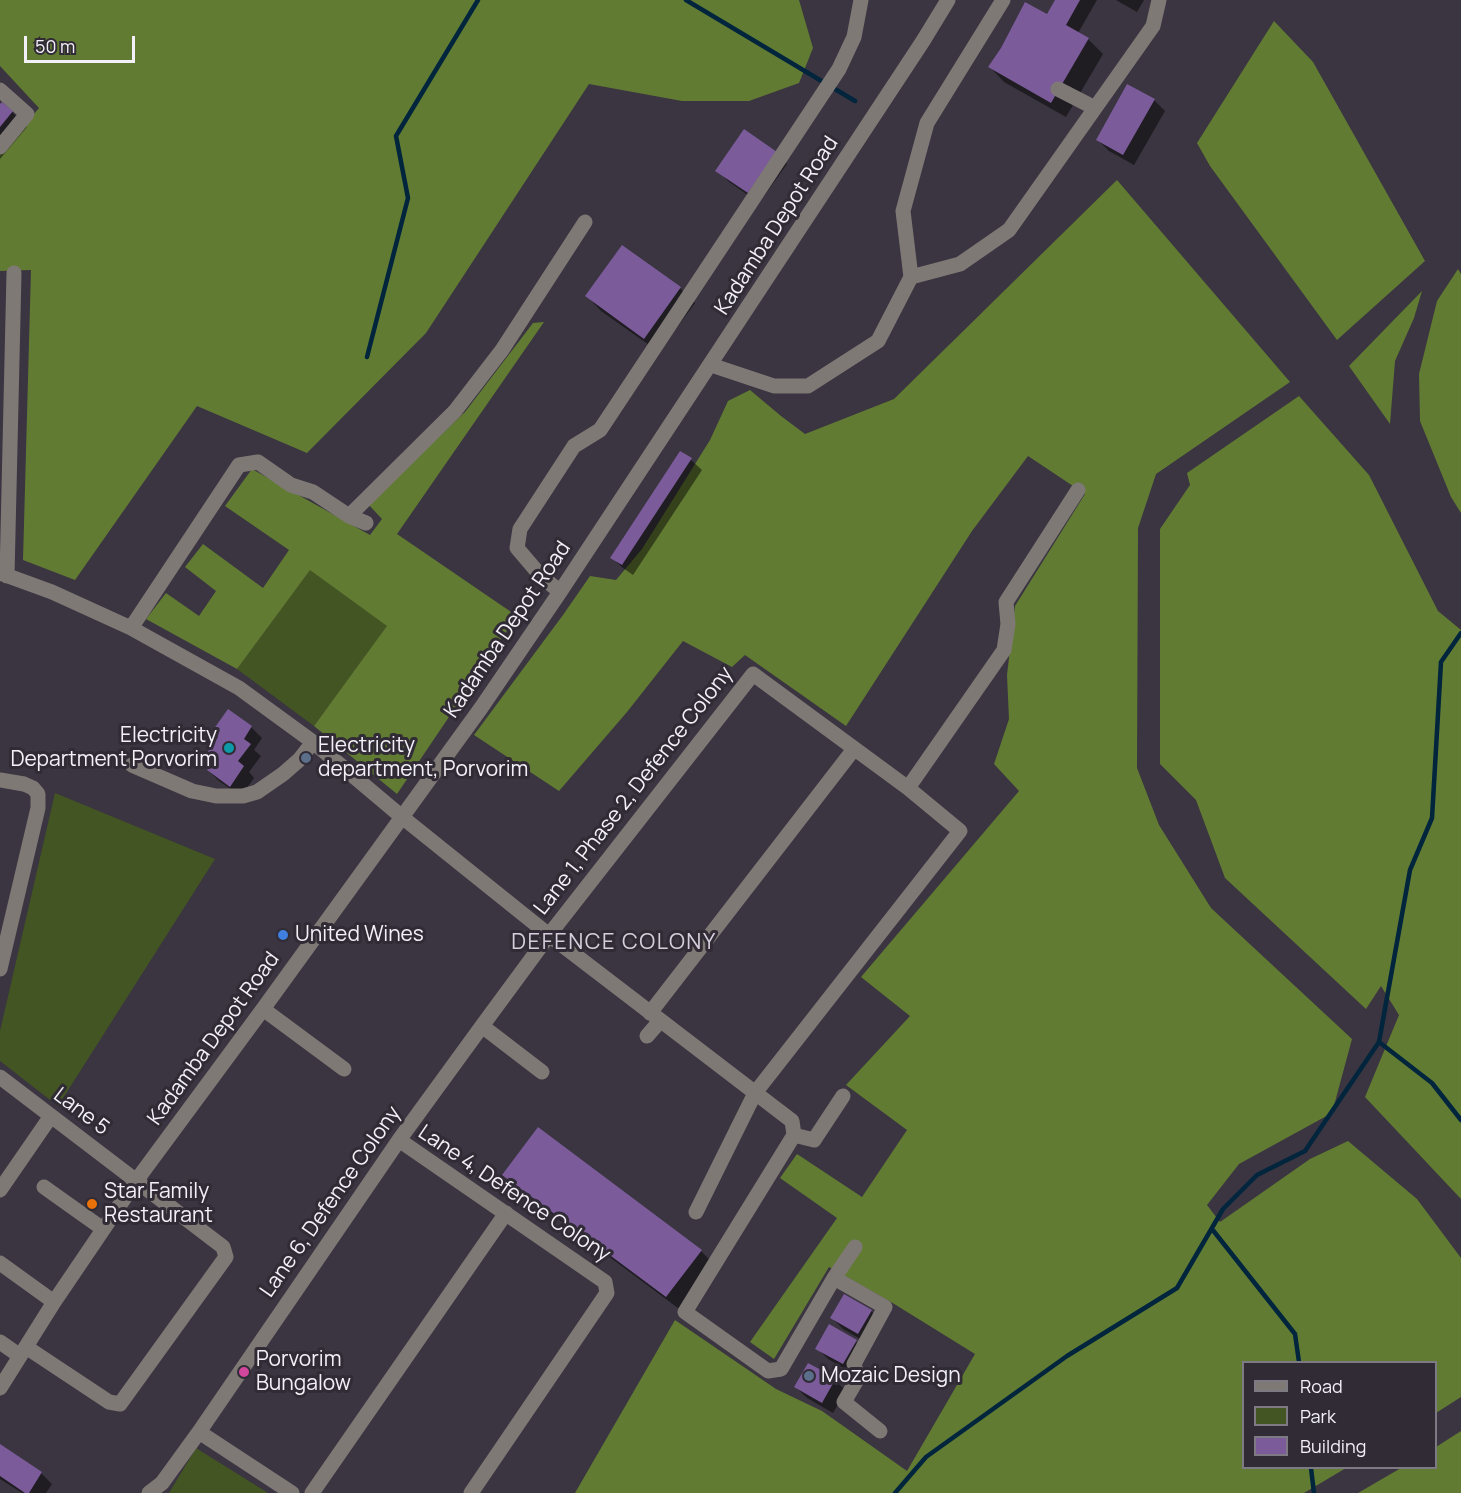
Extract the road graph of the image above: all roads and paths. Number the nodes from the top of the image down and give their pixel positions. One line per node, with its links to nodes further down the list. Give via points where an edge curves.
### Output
1 (861, 0): 17 (street, via 854,37 839,69 600,430 574,446 520,529 517,548)
2 (948, 0): 12 (street, Kadamba Depot Road)
3 (1003, 0): 11 (street, via 927,123 903,211)
4 (1159, 0): 7 (street, via 1153,27)
5 (1058, 89): 7 (street)
6 (0, 90): 8 (street, via 27,114)
7 (1095, 108): 11 (street, via 1009,230 960,264)
8 (0, 147)
9 (585, 222): 14 (street, via 502,350 455,411)
10 (14, 273): 16 (street)
11 (912, 277): 12 (street, via 878,341 808,386 774,386)
12 (711, 365): 17 (street, Kadamba Depot Road)
13 (1078, 490): 23 (street, via 1006,602 1004,650)
14 (349, 516): 15 (street); 18 (street, via 258,462 239,465)
15 (366, 523)
16 (3, 574): 18 (street)
17 (560, 592): 24 (street, Kadamba Depot Road)
18 (131, 628): 19 (street, via 240,688)
19 (313, 742): 21 (street, via 283,774 257,792 243,796 192,791); 24 (street)
20 (854, 749): 23 (street); 25 (street, Lane 1, Phase 2, Defence Colony, via 753,674); 29 (street)
21 (132, 765)
22 (0, 780): 26 (street, via 24,784 38,794 38,807)
23 (908, 788): 35 (street, via 960,831)
24 (402, 817): 25 (street); 28 (street, Kadamba Depot Road)
25 (549, 934): 29 (street); 30 (street, Lane 6, Defence Colony)
26 (3, 941): 27 (street)
27 (0, 969)
28 (262, 1009): 32 (street); 40 (street, Kadamba Depot Road)
29 (655, 1017): 31 (street); 35 (street)
30 (482, 1026): 33 (street); 39 (street, Lane 6, Defence Colony)
31 (647, 1036)
32 (344, 1069)
33 (542, 1072)
34 (0, 1077): 37 (street, Lane 5)
35 (755, 1094): 38 (street, via 792,1121); 43 (street)
36 (843, 1096): 38 (street, via 814,1140)
37 (51, 1116): 40 (street, Lane 5); 42 (street)
38 (794, 1135): 48 (street, via 685,1312 768,1371 781,1369)
39 (399, 1140): 44 (street, Lane 4, Defence Colony); 54 (street, Lane 6, Defence Colony)
40 (136, 1181): 45 (street, Kadamba Depot Road); 51 (street, Lane 5, via 223,1247 226,1257 120,1404 109,1402)
41 (44, 1187): 45 (street)
42 (0, 1190)
43 (696, 1212)
44 (506, 1213): 57 (street); 58 (street, Lane 4, Defence Colony, via 605,1281 607,1293)
45 (104, 1228): 49 (street, Kadamba Depot Road)
46 (855, 1247): 48 (street)
47 (0, 1263): 49 (street)
48 (834, 1278): 53 (street, via 885,1307 854,1364 858,1378 844,1402)
49 (54, 1302): 51 (street, Kadamba Depot Road)
50 (0, 1342): 51 (street)
51 (23, 1351): 52 (street, Kadamba Depot Road)
52 (0, 1388)
53 (880, 1431)
54 (199, 1432): 55 (street, Lane 6, Defence Colony, via 162,1483); 56 (street)
55 (149, 1493)
56 (292, 1493)
57 (312, 1493)
58 (471, 1493)

